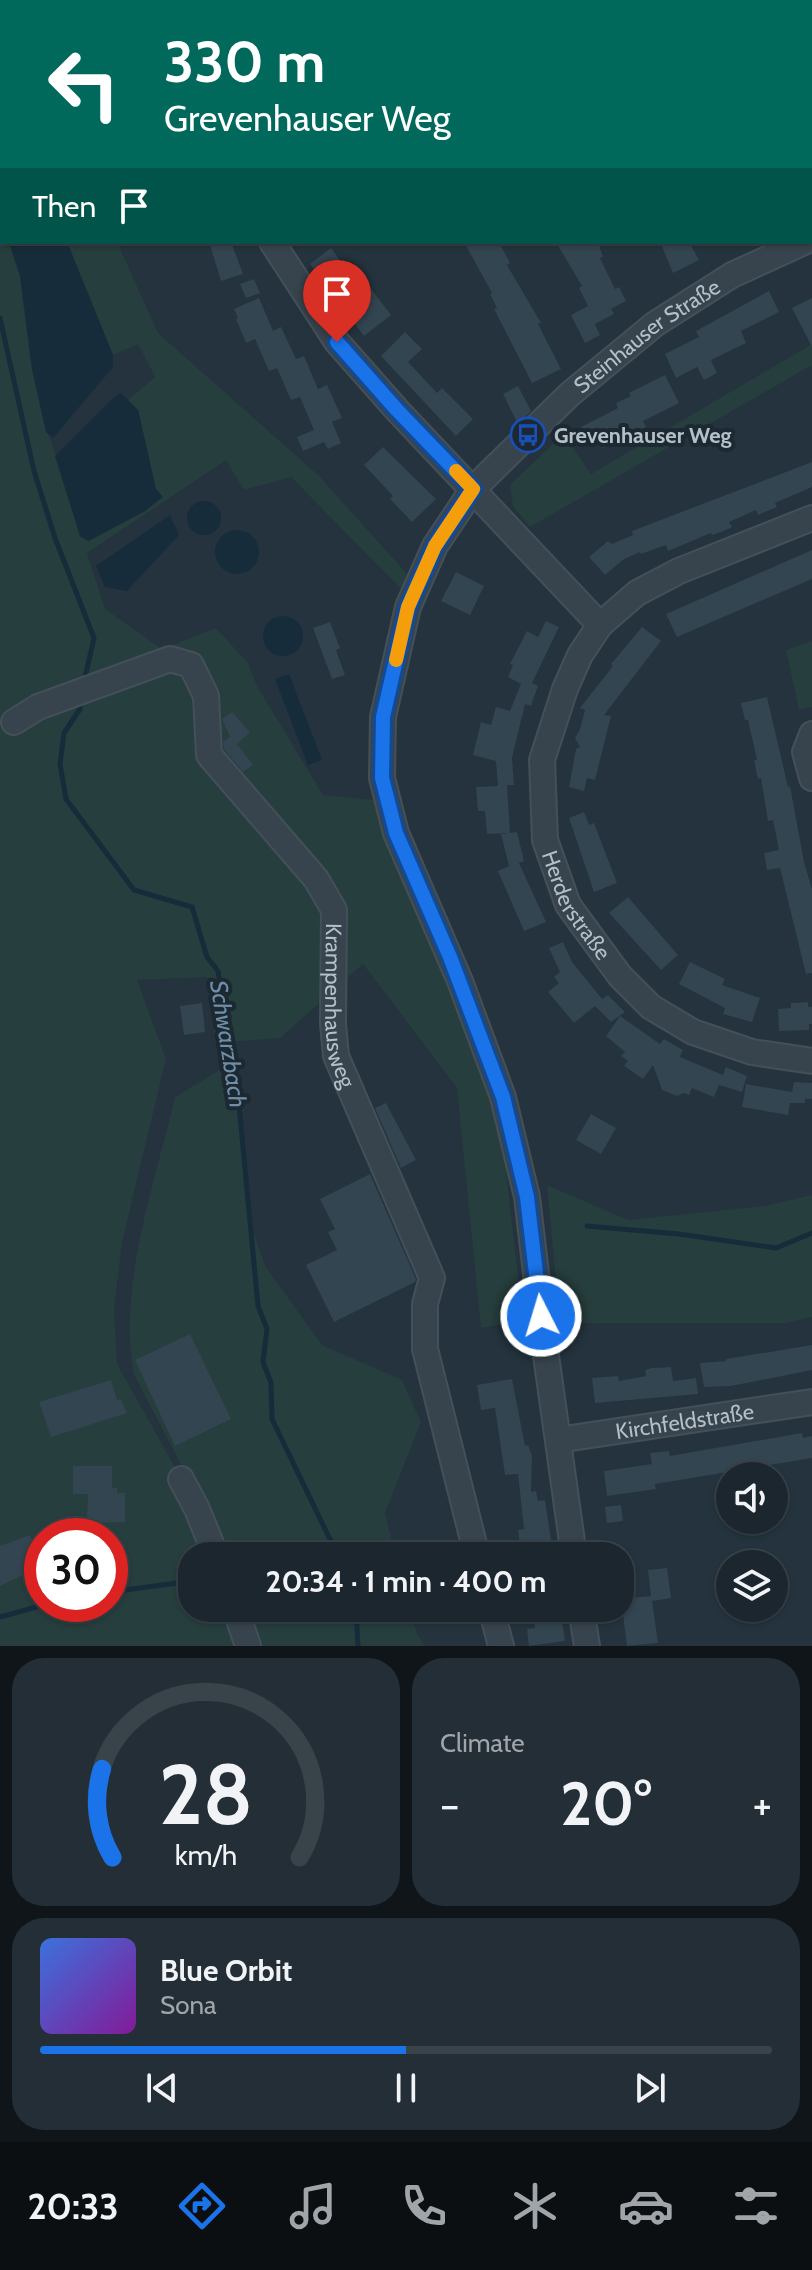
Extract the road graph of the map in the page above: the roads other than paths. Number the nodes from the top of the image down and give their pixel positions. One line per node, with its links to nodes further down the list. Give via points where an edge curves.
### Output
1 (273, 244): 3 (street, via 337,342)
2 (800, 244): 3 (street, Steinhauser Straße, via 732,275 655,324 570,394)
3 (473, 489): 5 (street); 11 (street, Steinhauser Straße, via 435,546 408,607 383,717 382,778 396,833 503,1097 529,1210)
4 (812, 518): 5 (street, Herderstraße, via 679,571 637,593)
5 (600, 625): 9 (street, Herderstraße, via 565,689 542,760 545,840 568,905 620,976 651,1007 693,1032 752,1052)
6 (14, 722): 14 (street, Krampenhausweg, via 38,707 170,659 191,665 206,696 209,755 316,879 334,910 334,1046 432,1278 425,1304 425,1349)
7 (812, 734): 8 (street, via 805,752)
8 (812, 778)
9 (812, 1061)
10 (812, 1402): 11 (street, Kirchfeldstraße)
11 (558, 1440): 15 (street, Steinhauser Straße)
12 (181, 1479): 13 (street)
13 (210, 1542)
14 (473, 1542)
15 (572, 1542)
16 (240, 1622): 19 (street)
17 (495, 1622): 20 (street)
18 (583, 1622): 21 (street)
19 (248, 1646)
20 (501, 1646)
21 (587, 1646)

